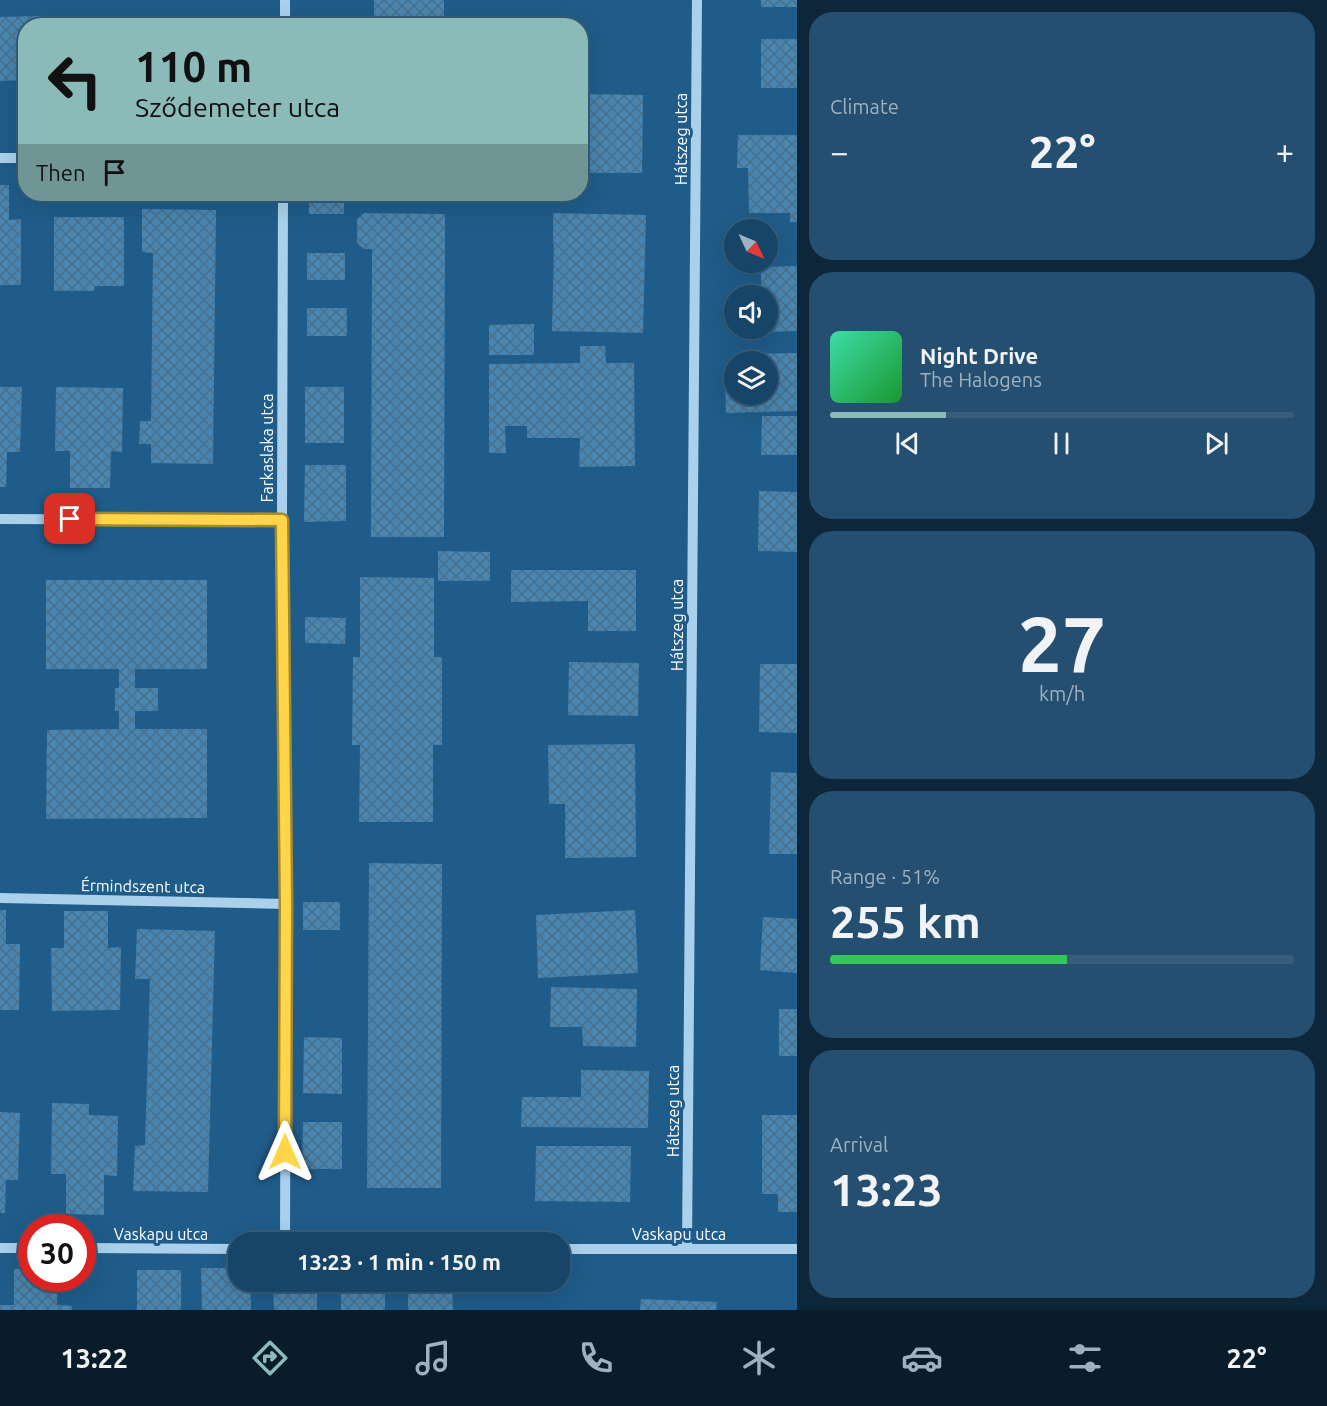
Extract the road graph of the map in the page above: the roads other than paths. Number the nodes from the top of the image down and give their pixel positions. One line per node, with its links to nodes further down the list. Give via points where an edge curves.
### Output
1 (285, 0): 3 (street)
2 (697, 0): 17 (street, Hátszeg utca)
3 (285, 18)
4 (0, 158): 5 (street)
5 (18, 158)
6 (283, 201): 8 (street, Farkaslaka utca)
7 (0, 519): 8 (street)
8 (282, 520): 10 (street, Farkaslaka utca)
9 (0, 898): 10 (street, Érmindszent utca)
10 (286, 904): 11 (street, Farkaslaka utca)
11 (285, 1232)
12 (0, 1248): 13 (street)
13 (18, 1248)
14 (96, 1248): 15 (street, Vaskapu utca)
15 (228, 1249)
16 (570, 1249): 17 (street, Vaskapu utca)
17 (687, 1250): 18 (street, Vaskapu utca)
18 (797, 1250)

